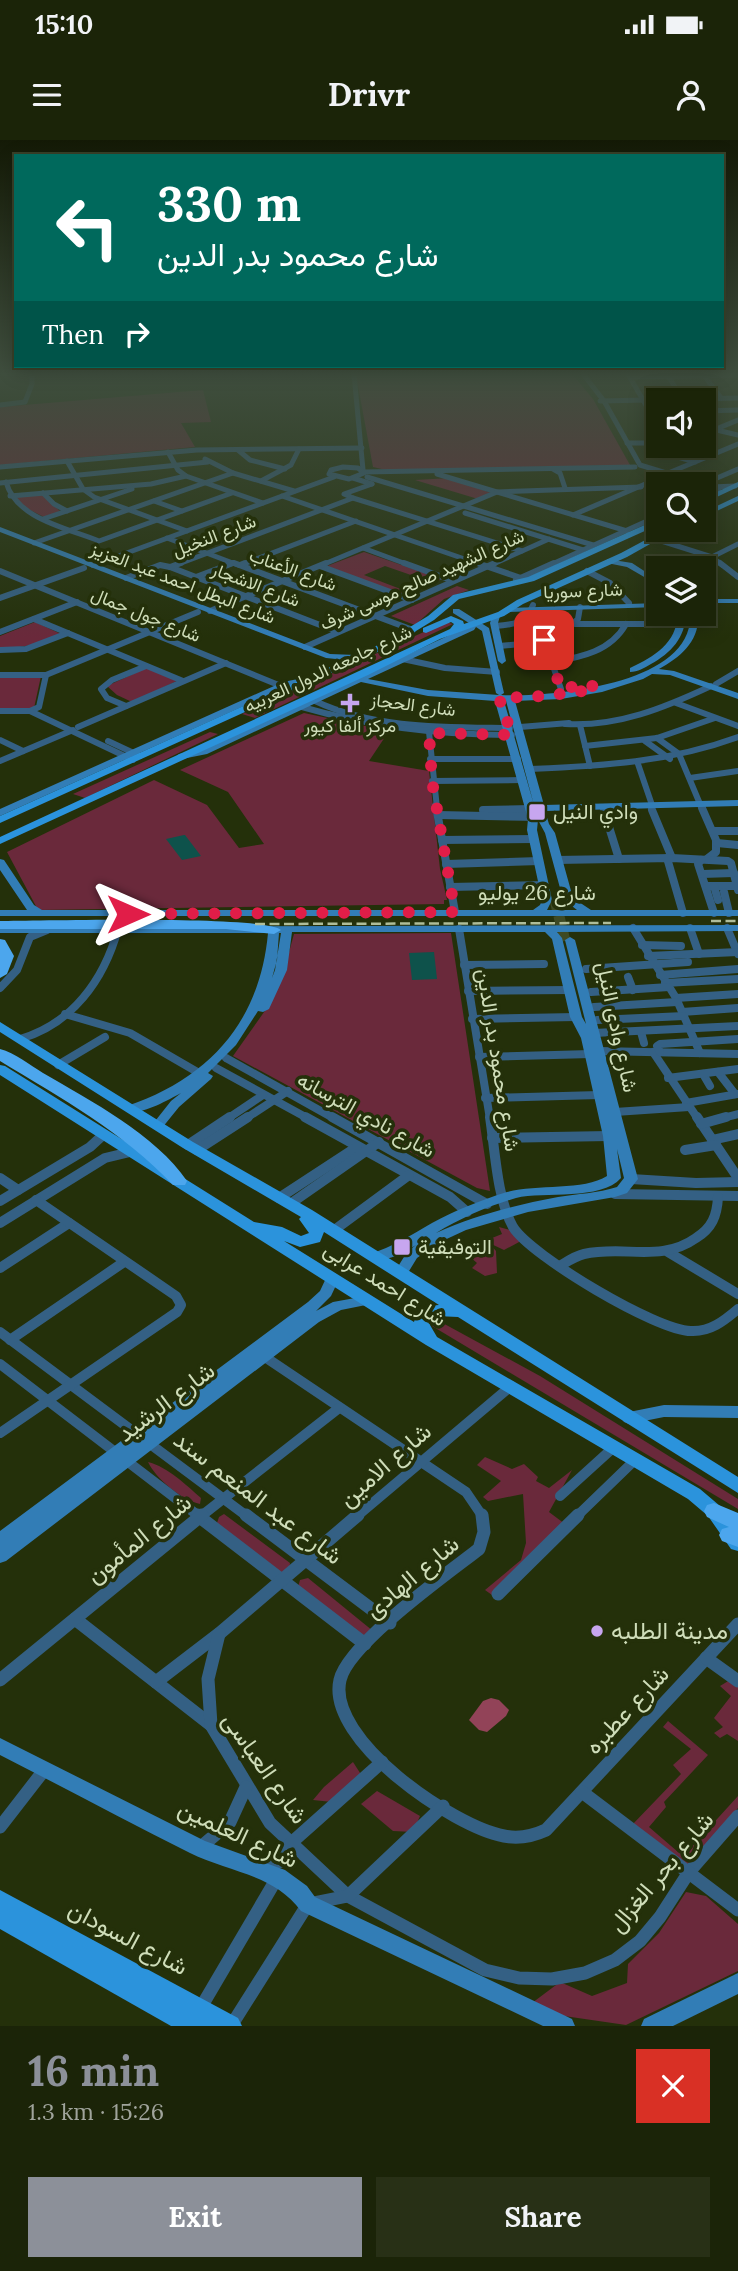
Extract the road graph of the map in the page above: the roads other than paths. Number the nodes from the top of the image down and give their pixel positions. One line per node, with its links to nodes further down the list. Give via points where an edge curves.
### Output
1 (55, 462): 13 (street)
2 (67, 462): 26 (street)
3 (173, 462): 12 (street)
4 (208, 462): 12 (street); 24 (street)
5 (258, 462): 16 (street)
6 (293, 462): 16 (street)
7 (348, 462): 14 (street)
8 (363, 462): 25 (street)
9 (632, 462): 15 (street)
10 (638, 462): 22 (street)
11 (695, 462): 23 (street)
12 (175, 466): 26 (street); 27 (street)
13 (0, 467)
14 (348, 467): 25 (street); 28 (street, via 331,470)
15 (635, 467): 17 (street); 21 (street)
16 (285, 469): 31 (street)
17 (553, 469): 19 (street); 41 (street, via 560,473)
18 (738, 469): 33 (street)
19 (471, 470): 20 (street); 30 (street)
20 (424, 471): 25 (street); 30 (street)
21 (654, 472)
22 (658, 472)
23 (672, 472)
24 (233, 473): 31 (street); 34 (street)
25 (363, 473): 29 (street); 55 (street)
26 (75, 476): 32 (street); 42 (street)
27 (186, 476): 34 (street); 35 (street)
28 (334, 477): 29 (street); 43 (street)
29 (353, 478): 36 (street)
30 (451, 478): 44 (street)
31 (261, 481): 43 (street)
32 (3, 482): 48 (street)
33 (716, 482)
34 (202, 483): 46 (street); 53 (street)
35 (151, 484): 42 (street); 51 (street)
36 (372, 484): 50 (street, شارع النخيل, via 344,494); 61 (street)
37 (646, 484): 39 (street)
38 (735, 486): 40 (street); 47 (main road)
39 (641, 487): 41 (street); 57 (street)
40 (716, 487)
41 (565, 488): 44 (street)
42 (83, 489): 45 (street); 51 (street)
43 (295, 492): 49 (street)
44 (497, 492): 55 (street); 56 (street)
45 (43, 493): 48 (street); 62 (street)
46 (232, 493): 54 (street); 63 (street)
47 (716, 495)
48 (10, 496): 65 (street)
49 (282, 496): 54 (street); 60 (street)
50 (353, 498): 60 (street, شارع النخيل); 68 (street)
51 (100, 500): 59 (street); 62 (street)
52 (736, 500): 58 (main road)
53 (153, 501): 59 (street); 63 (street)
54 (263, 503): 74 (street)
55 (464, 506): 61 (street); 87 (street)
56 (551, 508): 57 (street); 64 (street)
57 (591, 508): 64 (street)
58 (716, 509)
59 (129, 510): 66 (street); 73 (street)
60 (323, 510): 67 (street); 91 (street, شارع النخيل)
61 (455, 510): 68 (street); 79 (street)
62 (67, 511): 65 (street)
63 (183, 511): 66 (street)
64 (573, 515): 75 (street)
65 (43, 519): 73 (street)
66 (157, 520): 73 (street, via 99,541); 74 (street)
67 (356, 521): 77 (street); 98 (street)
68 (428, 521): 77 (street); 89 (street)
69 (646, 522): 75 (street)
70 (646, 527): 72 (main road, شارع جامعه الدول العربيه)
71 (0, 529): 85 (street, شارع البطل احمد عبد العزيز)
72 (642, 529): 76 (main road); 82 (main road, شارع جامعه الدول العربيه)
73 (71, 530): 85 (street)
74 (187, 531): 80 (street)
75 (627, 531): 82 (street)
76 (646, 531)
77 (397, 534): 88 (street); 99 (street)
78 (0, 535): 102 (street, شارع البطل احمد عبد العزيز)
79 (542, 537): 81 (street); 89 (street, شارع الشهيد صالح موسى شرف)
80 (167, 538): 91 (street, شارع الأعناب); 102 (street)
81 (550, 539): 87 (street); 89 (street, شارع الشهيد صالح موسى شرف)
82 (612, 540): 87 (street); 104 (main road, شارع جامعه الدول العربيه)
83 (649, 542): 92 (main road, شارع جامعه الدول العربيه)
84 (664, 542): 94 (street)
85 (34, 543): 102 (street, شارع البطل احمد عبد العزيز)
86 (738, 544): 90 (street)
87 (583, 546): 111 (street)
88 (363, 548): 101 (street); 113 (street)
89 (518, 550): 99 (street, شارع الشهيد صالح موسى شرف)
90 (727, 550): 93 (street); 95 (street)
91 (207, 553): 98 (street, شارع الأعناب); 103 (street, شارع النخيل)
92 (624, 555): 97 (main road, شارع جامعه الدول العربيه); 100 (street)
93 (738, 555)
94 (709, 556)
95 (714, 556)
96 (716, 560): 109 (street)
97 (610, 561): 100 (street); 107 (main road, شارع جامعه الدول العربيه)
98 (237, 564): 110 (street); 114 (street, شارع الأعناب)
99 (487, 564): 111 (street); 113 (street, شارع الشهيد صالح موسى شرف); 118 (street, شارع الشهيد صالح موسى شرف)
100 (633, 564): 105 (street); 108 (street)
101 (320, 566): 114 (street); 118 (street)
102 (89, 567): 112 (street, شارع البطل احمد عبد العزيز); 115 (street); 131 (street, شارع البطل احمد عبد العزيز)
103 (170, 567): 110 (street, شارع الاشجار); 112 (street, شارع النخيل, via 160,565)
104 (554, 569): 107 (main road); 111 (main road, شارع جامعه الدول العربيه)
105 (646, 569)
106 (0, 571): 115 (street, شارع جول جمال)
107 (582, 573): 121 (main road, شارع جامعه الدول العربيه); 123 (street, via 610,583)
108 (646, 574)
109 (738, 576)
110 (196, 577): 116 (street, شارع الاشجار)
111 (526, 577): 120 (main road, شارع جامعه الدول العربيه)
112 (126, 578): 129 (street, شارع البطل احمد عبد العزيز)
113 (447, 579): 118 (street, شارع الشهيد صالح موسى شرف)
114 (282, 581): 116 (street); 132 (street, شارع الأعناب)
115 (35, 585): 117 (street); 119 (street, شارع جول جمال)
116 (246, 596): 129 (street); 141 (street, شارع الاشجار)
117 (0, 598)
118 (409, 599): 132 (street, شارع الشهيد صالح موسى شرف)
119 (77, 602): 133 (street); 145 (street, شارع جول جمال)
120 (448, 602): 130 (main road); 142 (main road, شارع جامعه الدول العربيه)
121 (520, 602): 127 (street, شارع سوريا); 134 (main road, شارع جامعه الدول العربيه)
122 (738, 602): 124 (street)
123 (629, 603): 125 (street, شارع سوريا); 127 (street, شارع سوريا)
124 (716, 603)
125 (646, 604)
126 (646, 604): 128 (street, شارع سوريا)
127 (533, 607): 128 (street, شارع سوريا); 134 (street, شارع سوريا); 134 (street, via 522,621)
128 (580, 607): 137 (street)
129 (210, 611): 151 (street, شارع البطل احمد عبد العزيز)
130 (456, 611): 134 (main road); 136 (street)
131 (198, 612): 145 (street); 158 (street, شارع البطل احمد عبد العزيز)
132 (374, 614): 141 (street, شارع الشهيد صالح موسى شرف); 142 (street, شارع الأعناب); 151 (street, شارع الشهيد صالح موسى شرف)
133 (34, 619): 144 (street); 146 (street)
134 (497, 621): 136 (main road, شارع جامعه الدول العربيه); 136 (street); 152 (street); 166 (street)
135 (646, 622): 138 (street)
136 (474, 623): 143 (main road, شارع جامعه الدول العربيه); 157 (street)
137 (578, 624): 138 (street); 149 (street, via 568,635)
138 (626, 624): 159 (street, via 608,645)
139 (680, 626): 148 (street)
140 (694, 626): 150 (street)
141 (333, 629): 151 (street, شارع الشهيد صالح موسى شرف)
142 (415, 629): 147 (main road, شارع جامعه الدول العربيه)
143 (454, 630): 147 (main road, via 460,622 446,620); 157 (main road, شارع جامعه الدول العربيه)
144 (0, 632)
145 (149, 632): 153 (street); 160 (street, شارع جول جمال)
146 (68, 633): 153 (street); 154 (street, via 26,649)
147 (396, 639): 156 (main road, شارع جامعه الدول العربيه)
148 (676, 640): 150 (street); 173 (street, via 646,664)
149 (545, 641): 152 (street); 159 (street)
150 (687, 642): 161 (street)
151 (302, 646): 155 (street, شارع البطل احمد عبد العزيز)
152 (499, 646): 179 (street)
153 (107, 649): 162 (street); 169 (street)
154 (0, 650)
155 (329, 656): 156 (street, شارع البطل احمد عبد العزيز); 158 (street)
156 (356, 658): 163 (main road, شارع جامعه الدول العربيه)
157 (399, 658): 166 (street); 170 (main road, شارع جامعه الدول العربيه)
158 (319, 660): 163 (street, شارع البطل احمد عبد العزيز)
159 (553, 662): 177 (street)
160 (226, 663): 172 (street); 175 (street, شارع جول جمال)
161 (663, 664): 164 (street); 167 (street)
162 (146, 666): 172 (street); 182 (street, via 101,689 107,698)
163 (329, 670): 171 (main road, شارع جامعه الدول العربيه)
164 (652, 670): 167 (street); 173 (street)
165 (738, 671): 174 (street, شارع الحجاز)
166 (497, 672): 179 (street)
167 (673, 672): 174 (street)
168 (0, 675): 169 (street)
169 (46, 675): 184 (street)
170 (362, 677): 179 (street, via 448,696); 180 (street); 189 (main road, شارع جامعه الدول العربيه)
171 (308, 680): 175 (street); 188 (main road, شارع جامعه الدول العربيه)
172 (183, 681): 182 (street)
173 (609, 682): 176 (street)
174 (713, 685): 178 (street); 181 (street, شارع الحجاز)
175 (281, 686): 208 (street)
176 (593, 686): 177 (street); 179 (street)
177 (561, 689): 179 (street)
178 (738, 694)
179 (505, 695): 198 (street)
180 (315, 701): 185 (street); 191 (street, شارع الحجاز)
181 (676, 703): 183 (street, شارع الحجاز); 190 (street)
182 (126, 706): 197 (street)
183 (667, 706): 192 (street, شارع الحجاز); 194 (street, شارع الحجاز, via 620,720)
184 (39, 707): 186 (street); 197 (street)
185 (302, 707): 195 (street, شارع الحجاز); 209 (street, via 204,752)
186 (30, 711): 187 (street); 197 (street)
187 (0, 712)
188 (238, 712): 189 (main road, via 241,719); 200 (main road, شارع جامعه الدول العربيه)
189 (267, 717): 201 (main road, شارع جامعه الدول العربيه)
190 (715, 718): 196 (street); 203 (street)
191 (385, 720): 193 (street, شارع الحجاز); 195 (street)
192 (565, 724): 194 (street, شارع الحجاز); 198 (street, شارع الحجاز)
193 (395, 725): 195 (street, شارع الحجاز); 198 (street, شارع الحجاز); 199 (street, شارع الحجاز)
194 (580, 725): 206 (street)
195 (379, 726)
196 (738, 726)
197 (76, 729): 207 (street); 208 (street)
198 (514, 730): 199 (street, شارع الحجاز); 210 (street); 217 (street)
199 (429, 733): 212 (street)
200 (192, 734): 201 (main road, via 223,725 231,728); 208 (main road, شارع جامعه الدول العربيه)
201 (227, 735): 209 (main road, شارع جامعه الدول العربيه)
202 (738, 737): 213 (street)
203 (657, 738): 205 (street); 213 (street)
204 (0, 740): 207 (street)
205 (645, 741): 206 (street); 211 (street)
206 (585, 746): 216 (street)
207 (23, 751): 214 (street)
208 (134, 757): 218 (main road, شارع جامعه الدول العربيه)
209 (182, 757): 236 (main road, شارع جامعه الدول العربيه)
210 (518, 759): 212 (street); 221 (street)
211 (668, 759): 213 (street); 215 (street)
212 (430, 760): 222 (street)
213 (681, 760): 220 (street)
214 (0, 761)
215 (638, 764): 216 (street); 225 (street)
216 (590, 766): 217 (street)
217 (530, 769): 230 (street)
218 (104, 770): 228 (street); 231 (main road, شارع جامعه الدول العربيه)
219 (738, 771): 220 (street)
220 (690, 778): 224 (street)
221 (523, 780): 222 (street); 230 (street)
222 (432, 781): 229 (street)
223 (738, 805): 224 (street)
224 (701, 806): 225 (street); 232 (street)
225 (652, 808): 226 (street); 227 (street); 240 (street)
226 (557, 810): 227 (street); 230 (street)
227 (604, 811): 242 (street)
228 (0, 813)
229 (438, 813): 230 (street); 235 (street)
230 (537, 815): 234 (street); 243 (street, via 548,829); 254 (street)
231 (0, 820)
232 (713, 831): 233 (street); 237 (street)
233 (738, 831)
234 (533, 837): 235 (street); 241 (street)
235 (442, 838): 245 (street)
236 (0, 841)
237 (717, 843): 238 (street); 244 (street, via 713,856)
238 (734, 844): 239 (street); 247 (street)
239 (738, 854)
240 (669, 858): 242 (street); 244 (street); 258 (street)
241 (538, 859): 245 (street); 250 (street)
242 (619, 859): 243 (street)
243 (557, 860): 254 (street)
244 (701, 860): 247 (street); 249 (street)
245 (446, 861): 251 (street)
246 (0, 862): 262 (street, via 30,907)
247 (730, 862): 248 (street)
248 (734, 873): 249 (street); 253 (street)
249 (702, 874): 252 (street)
250 (543, 883): 251 (street); 254 (street)
251 (450, 885): 255 (street)
252 (711, 886): 253 (street); 260 (street); 261 (street)
253 (738, 887)
254 (558, 900): 256 (street); 257 (street)
255 (455, 912): 256 (street, شارع 26 يوليو); 263 (street, شارع 26 يوليو)
256 (537, 912): 257 (street, شارع 26 يوليو)
257 (590, 912): 258 (street, شارع 26 يوليو)
258 (683, 912): 260 (street, شارع 26 يوليو)
259 (0, 913): 262 (street, شارع 26 يوليو)
260 (714, 913): 261 (street, شارع 26 يوليو)
261 (733, 913)
262 (46, 914): 263 (street, شارع 26 يوليو)
263 (239, 914): 264 (highway)
264 (155, 922): 265 (highway); 273 (highway)
265 (0, 925): 270 (street, شارع 26 يوليو)
266 (548, 928): 267 (street, شارع 26 يوليو); 272 (street, شارع 26 يوليو); 274 (street, شارع وادى النيل)
267 (633, 928): 268 (street, شارع 26 يوليو); 275 (street)
268 (690, 928): 269 (street, شارع 26 يوليو); 279 (street)
269 (732, 928): 278 (street)
270 (48, 929): 271 (street, شارع 26 يوليو); 291 (street, via 30,937 17,970)
271 (118, 929): 273 (street, شارع 26 يوليو); 300 (street, via 103,969)
272 (459, 929): 273 (street, شارع 26 يوليو); 282 (street, شارع محمود بدر الدين)
273 (281, 930): 304 (street, via 270,984)
274 (568, 939): 284 (street, شارع وادى النيل); 292 (street, شارع وادى النيل); 312 (street)
275 (642, 945): 277 (street); 280 (street)
276 (2, 946): 286 (highway, via 6,960)
277 (681, 946)
278 (738, 953): 279 (street)
279 (699, 954): 280 (street)
280 (651, 960): 283 (street); 284 (street); 290 (street)
281 (543, 961): 282 (street)
282 (464, 962): 293 (street, شارع محمود بدر الدين)
283 (688, 962)
284 (586, 969): 295 (street, شارع وادى النيل)
285 (738, 969): 287 (street)
286 (0, 974)
287 (722, 975): 289 (street); 290 (street); 296 (street)
288 (628, 977): 294 (street)
289 (738, 979)
290 (665, 982): 294 (street); 297 (street)
291 (0, 988)
292 (569, 988): 293 (street); 302 (street, شارع وادى النيل)
293 (468, 989): 303 (street, شارع محمود بدر الدين)
294 (633, 990): 295 (street)
295 (591, 992): 298 (street, شارع وادى النيل)
296 (734, 994): 297 (street); 299 (street)
297 (677, 1000): 298 (street); 301 (street)
298 (594, 1007): 312 (street, شارع وادى النيل)
299 (738, 1010): 301 (street)
300 (65, 1014): 311 (street, via 44,1031); 323 (street, via 130,1033)
301 (683, 1014): 307 (street); 312 (street)
302 (575, 1016): 303 (street); 312 (street, شارع وادى النيل)
303 (472, 1017): 319 (street, شارع محمود بدر الدين)
304 (248, 1025): 320 (street); 323 (street)
305 (0, 1026): 311 (main road, شارع احمد عرابى)
306 (738, 1026): 307 (street)
307 (690, 1030): 308 (street); 313 (street)
308 (641, 1032): 312 (street); 314 (street)
309 (105, 1037): 321 (street)
310 (738, 1039): 313 (street)
311 (20, 1040): 321 (main road, شارع احمد عرابى)
312 (593, 1041): 315 (street); 319 (street); 330 (street, شارع وادى النيل); 337 (street, شارع وادى النيل)
313 (696, 1042): 315 (street, via 658,1044); 316 (street)
314 (644, 1043)
315 (656, 1052): 316 (street); 327 (street)
316 (700, 1053): 318 (street)
317 (0, 1054): 358 (highway, via 138,1140)
318 (738, 1054)
319 (478, 1055): 333 (street, شارع محمود بدر الدين)
320 (226, 1058): 323 (street); 329 (street, شارع نادي الترسانه)
321 (58, 1065): 336 (main road, شارع احمد عرابى)
322 (0, 1069): 342 (main road, شارع احمد عرابى)
323 (208, 1069): 332 (street, شارع نادي الترسانه); 336 (street, via 161,1098); 340 (street)
324 (738, 1069): 325 (street)
325 (718, 1072): 326 (street); 331 (street)
326 (703, 1074): 327 (street); 328 (street)
327 (668, 1078): 335 (street)
328 (710, 1086)
329 (288, 1091): 334 (street); 345 (street, شارع نادي الترسانه)
330 (599, 1094): 333 (street); 343 (street, شارع وادى النيل)
331 (736, 1094): 335 (street)
332 (263, 1095): 334 (street, شارع نادي الترسانه); 347 (street)
333 (485, 1098): 344 (street, شارع محمود بدر الدين)
334 (272, 1101): 347 (street); 348 (street, شارع نادي الترسانه)
335 (687, 1105): 337 (street); 339 (street)
336 (131, 1108): 340 (main road, شارع احمد عرابى)
337 (615, 1112): 354 (street, شارع وادى النيل)
338 (738, 1114): 339 (street)
339 (701, 1124): 346 (street)
340 (158, 1125): 347 (main road, شارع احمد عرابى)
341 (738, 1134): 346 (street)
342 (103, 1135): 350 (main road, شارع احمد عرابى); 360 (street)
343 (609, 1136): 344 (street); 353 (street, شارع وادى النيل)
344 (492, 1138): 363 (street, شارع محمود بدر الدين)
345 (380, 1142): 348 (street); 368 (street, شارع نادي الترسانه)
346 (714, 1143): 349 (street); 352 (street)
347 (193, 1147): 367 (main road, شارع احمد عرابى)
348 (361, 1149): 355 (street, شارع نادي الترسانه); 367 (street)
349 (685, 1150)
350 (130, 1152): 358 (main road, شارع احمد عرابى); 365 (street, via 105,1158)
351 (738, 1158): 352 (street)
352 (726, 1159): 357 (street)
353 (614, 1165): 354 (street); 359 (street, via 614,1178)
354 (631, 1172): 357 (street, via 696,1183); 359 (street, via 622,1190)
355 (409, 1175): 369 (street, شارع نادي الترسانه, via 450,1197); 375 (street)
356 (0, 1178): 360 (street)
357 (738, 1179)
358 (179, 1181): 374 (main road, شارع احمد عرابى)
359 (607, 1189): 361 (street); 364 (street)
360 (18, 1190): 366 (street)
361 (566, 1194): 363 (street); 370 (street)
362 (738, 1196): 364 (street)
363 (504, 1197): 368 (street); 370 (street, شارع محمود بدر الدين)
364 (718, 1197): 376 (street, via 716,1219 709,1230)
365 (36, 1200): 372 (street); 373 (street)
366 (0, 1201)
367 (285, 1201): 371 (main road, شارع احمد عرابى)
368 (488, 1204): 369 (street)
369 (467, 1212): 377 (street, via 402,1248)
370 (506, 1212): 380 (street, via 524,1241); 381 (street, via 446,1234 410,1255)
371 (307, 1214): 374 (main road, via 317,1233 308,1241); 375 (main road, شارع احمد عرابى)
372 (0, 1223)
373 (69, 1223): 378 (street); 379 (street)
374 (249, 1226): 382 (main road, شارع احمد عرابى)
375 (333, 1231): 377 (main road, شارع احمد عرابى)
376 (668, 1252): 380 (street, via 586,1254); 383 (street)
377 (373, 1256): 381 (main road, شارع احمد عرابى)
378 (124, 1262): 388 (street); 392 (street, via 176,1296 181,1302 177,1312)
379 (1, 1266)
380 (560, 1266): 385 (street, via 673,1329 711,1329)
381 (401, 1273): 386 (main road, شارع احمد عرابى)
382 (332, 1279): 384 (main road, شارع احمد عرابى); 390 (street, شارع الرشيد, via 313,1307)
383 (738, 1294)
384 (366, 1301): 389 (main road, شارع احمد عرابى); 390 (street, شارع الرشيد, via 321,1313)
385 (738, 1309)
386 (461, 1312): 389 (main road, via 437,1310 423,1316 422,1325); 397 (main road, شارع احمد عرابى)
387 (0, 1332): 388 (street, شارع عبد المنعم سند)
388 (10, 1340): 392 (street, شارع عبد المنعم سند)
389 (432, 1341): 393 (main road, شارع احمد عرابى)
390 (259, 1353): 395 (street, شارع الهادى); 399 (street, شارع الرشيد)
391 (0, 1364): 394 (street)
392 (71, 1383): 394 (street); 399 (street, شارع عبد المنعم سند)
393 (511, 1386): 400 (main road, شارع احمد عرابى); 403 (street, شارع الامين)
394 (47, 1400): 398 (street); 401 (street)
395 (340, 1408): 403 (street, شارع الهادى); 406 (street, شارع المأمون)
396 (737, 1413): 397 (street, via 664,1411)
397 (629, 1418): 404 (main road, شارع احمد عرابى)
398 (0, 1433)
399 (144, 1440): 401 (street, شارع الرشيد); 406 (street, شارع عبد المنعم سند)
400 (614, 1447): 402 (main road, شارع احمد عرابى); 405 (street)
401 (121, 1457): 408 (street); 410 (street, شارع الرشيد); 411 (street, شارع الرشيد)
402 (636, 1459): 407 (main road, شارع احمد عرابى); 414 (street)
403 (421, 1462): 412 (street, شارع الامين); 416 (street, شارع الهادى, via 478,1504 485,1534 479,1549)
404 (738, 1486)
405 (560, 1496)
406 (224, 1499): 408 (street, شارع المأمون); 412 (street, شارع عبد المنعم سند)
407 (715, 1511): 409 (highway)
408 (200, 1517): 413 (street); 415 (street, شارع المأمون)
409 (736, 1535)
410 (0, 1540)
411 (0, 1556)
412 (306, 1560): 413 (street, شارع الامين); 416 (street, شارع عبد المنعم سند)
413 (282, 1580): 418 (street, شارع الامين); 419 (street)
414 (498, 1594)
415 (75, 1619): 421 (street, شارع المأمون); 423 (street, شارع العباسى)
416 (390, 1623): 419 (street, شارع الهادى)
417 (738, 1624): 420 (street, شارع عطبره)
418 (220, 1633): 423 (street, شارع الامين); 424 (street, via 207,1678)
419 (365, 1644): 426 (street, شارع الهادى, via 346,1665 338,1693 353,1730)
420 (706, 1658): 422 (street); 429 (street, شارع عطبره)
421 (0, 1680)
422 (738, 1681)
423 (156, 1682): 424 (street, شارع العباسى)
424 (211, 1725): 428 (street, شارع العباسى)
425 (0, 1746): 427 (street, شارع العلمين)
426 (382, 1762): 430 (street, شارع الهادى); 433 (street)
427 (45, 1769): 432 (street); 434 (street, شارع العلمين)
428 (246, 1787): 433 (street, شارع العباسى); 434 (street, via 231,1821)
429 (582, 1792): 430 (street, شارع عطبره, via 546,1830 515,1838 498,1835); 436 (street)
430 (443, 1806): 438 (street)
431 (738, 1816): 436 (street, شارع بحر الغزال)
432 (0, 1827)
433 (290, 1844): 435 (street, via 279,1863); 438 (street, شارع العباسى)
434 (200, 1848): 435 (street, شارع العلمين)
435 (256, 1868): 437 (street, شارع العلمين)
436 (689, 1872): 438 (street, شارع بحر الغزال, via 640,1941 615,1960 585,1973 552,1979 485,1970); 441 (street)
437 (278, 1876): 440 (street, شارع العلمين); 444 (street)
438 (348, 1896): 440 (street)
439 (0, 1901): 444 (main road, شارع السودان)
440 (308, 1904): 445 (street); 446 (street, شارع العلمين)
441 (738, 1910)
442 (0, 1917): 444 (main road, شارع السودان)
443 (738, 1983): 447 (street)
444 (197, 2017): 445 (main road, شارع السودان)
445 (230, 2026)
446 (565, 2026)
447 (651, 2026)

